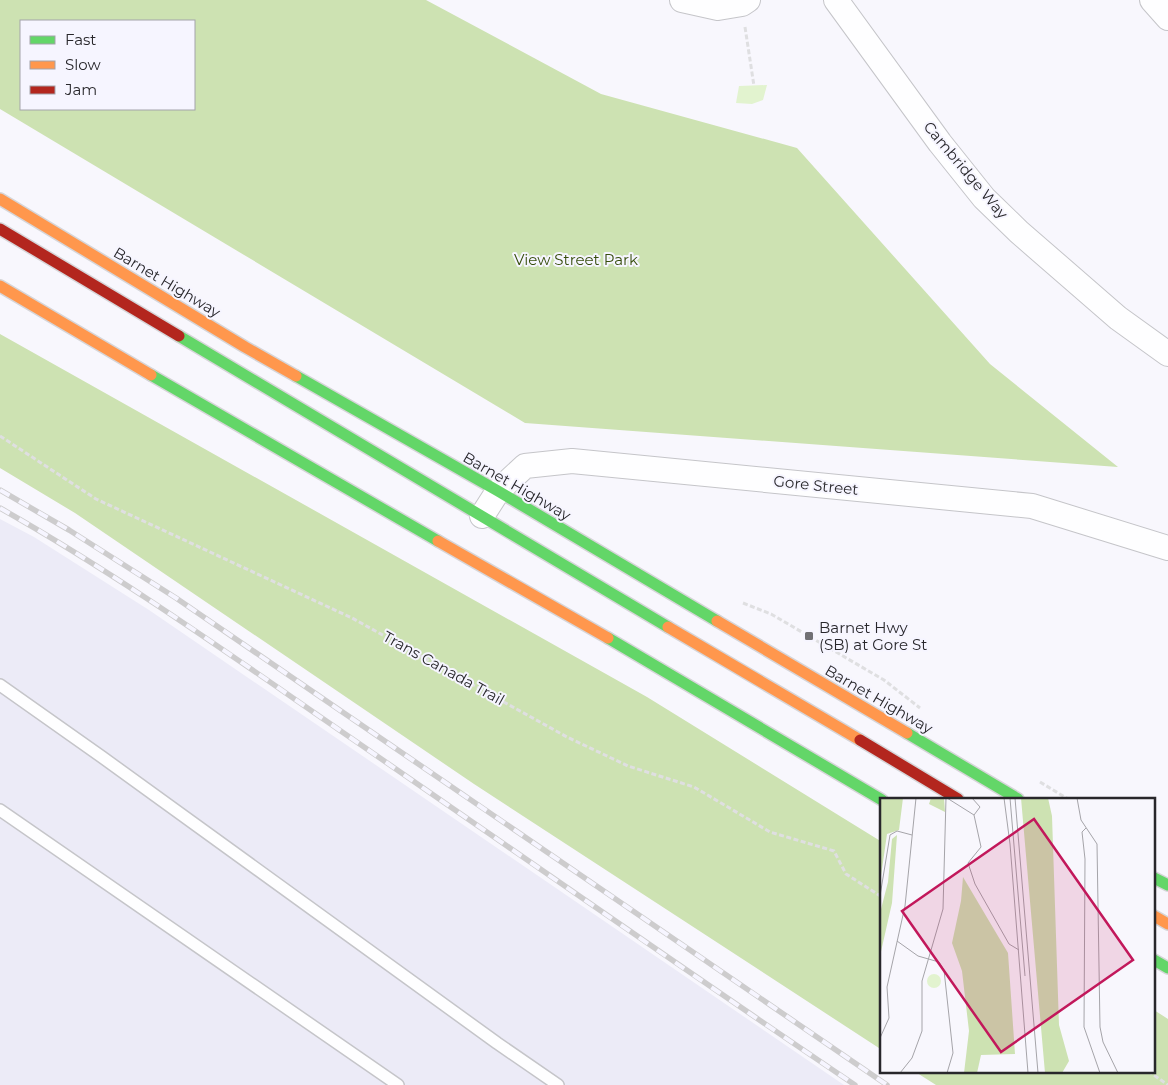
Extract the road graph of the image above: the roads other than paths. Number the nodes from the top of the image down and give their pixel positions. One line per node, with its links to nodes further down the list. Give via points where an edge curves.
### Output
1 (682, 0): 4 (street, via 718,8)
2 (836, 0): 9 (street, Cambridge Way, via 984,198 1118,318)
3 (1152, 0): 5 (street)
4 (745, 2)
5 (1168, 18)
6 (0, 199): 10 (main road, Barnet Highway, via 245,347)
7 (0, 229): 11 (main road)
8 (0, 286): 16 (main road)
9 (1168, 354)
10 (498, 492): 11 (street, Gore Street); 12 (street, Gore Street, via 524,466 572,461 1032,506); 15 (main road, Barnet Highway)
11 (482, 516): 14 (main road)
12 (1168, 548)
13 (0, 685): 25 (lane)
14 (956, 798)
15 (1016, 798)
16 (880, 799)
17 (0, 810): 24 (lane)
18 (1156, 879): 19 (main road)
19 (1168, 885)
20 (1156, 917): 21 (main road)
21 (1168, 924)
22 (1156, 961): 23 (main road)
23 (1168, 968)
24 (398, 1085)
25 (558, 1085)

